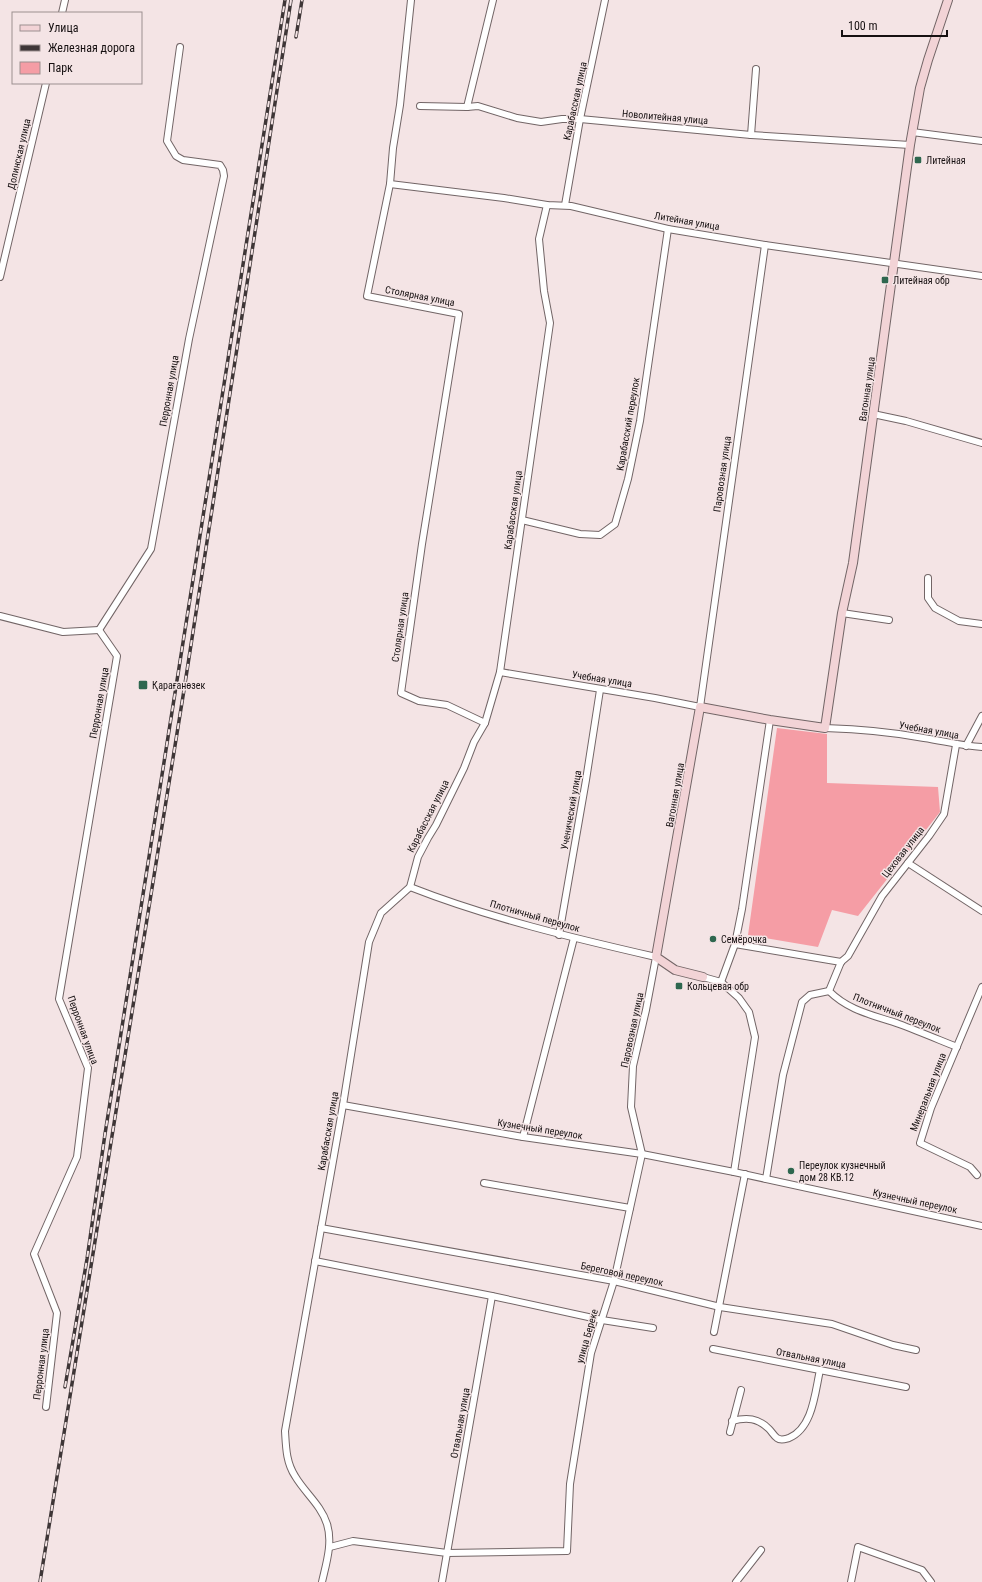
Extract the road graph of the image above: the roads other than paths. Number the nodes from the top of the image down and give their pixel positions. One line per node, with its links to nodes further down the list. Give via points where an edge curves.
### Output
1 (65, 0): 6 (street)
2 (411, 0): 17 (street, Столярная улица)
3 (493, 0): 11 (street)
4 (605, 0): 12 (street, Карабасская улица)
5 (948, 0): 13 (street, Вагонная улица, via 920,88)
6 (62, 12)
7 (180, 47): 33 (street, Перронная улица, via 167,141 176,156 183,160 220,165 224,176 190,332 151,549)
8 (756, 69): 14 (street)
9 (46, 84): 24 (street, Долинская улица)
10 (420, 106): 11 (street, Новолитейная улица)
11 (467, 107): 12 (street, Новолитейная улица, via 478,106 517,118 541,122)
12 (580, 120): 14 (street, Новолитейная улица); 19 (street, Карабасская улица)
13 (912, 132): 15 (street); 16 (street, Вагонная улица)
14 (751, 135): 16 (street, Новолитейная улица)
15 (982, 141)
16 (910, 145): 22 (street, Вагонная улица)
17 (390, 184): 18 (street, Литейная улица); 39 (street, Столярная улица, via 367,296 459,314 401,693 420,701 447,705)
18 (547, 205): 19 (street, Литейная улица); 27 (street, Карабасская улица, via 539,239 550,323)
19 (565, 205): 20 (street, Литейная улица)
20 (668, 229): 21 (street, Литейная улица); 27 (street, Карабасский переулок, via 640,421 628,479 615,524 600,535 580,534)
21 (764, 245): 22 (street, Литейная улица); 36 (street, Паровозная улица)
22 (894, 263): 23 (street, Литейная улица); 25 (street, Вагонная улица)
23 (982, 276)
24 (0, 277)
25 (873, 414): 26 (street); 29 (street, Вагонная улица, via 853,563)
26 (982, 443)
27 (522, 520): 34 (street, Карабасская улица)
28 (928, 578): 32 (street, via 928,598 935,608 959,621)
29 (842, 613): 31 (street); 40 (street, Вагонная улица)
30 (0, 616): 33 (street, via 63,632)
31 (889, 620)
32 (982, 624)
33 (99, 630): 80 (street, Перронная улица, via 117,656 59,999 88,1068 77,1157 34,1254 57,1313)
34 (500, 672): 35 (street, Учебная улица); 39 (street, Карабасская улица)
35 (600, 690): 36 (street, Учебная улица); 47 (street, Ученический улица)
36 (700, 707): 38 (street); 50 (street, Вагонная улица)
37 (982, 716): 42 (street)
38 (770, 720): 40 (street); 49 (street)
39 (485, 723): 45 (street, Карабасская улица, via 418,857)
40 (826, 728): 41 (street, Учебная улица, via 924,738)
41 (956, 745): 42 (street, Учебная улица); 44 (street, Цеховая улица, via 944,814)
42 (966, 746): 43 (street, Учебная улица)
43 (982, 747)
44 (908, 863): 46 (street); 51 (street, Цеховая улица, via 882,896 848,956)
45 (410, 887): 47 (street, Плотничный переулок); 57 (street, Карабасская улица, via 381,913 369,942)
46 (982, 911)
47 (559, 935): 48 (street, Плотничный переулок)
48 (574, 938): 50 (street, Плотничный переулок); 58 (street)
49 (735, 944): 51 (street); 53 (street)
50 (656, 957): 52 (street, via 675,970); 59 (street, Паровозная улица, via 633,1066 631,1107)
51 (842, 962): 55 (street)
52 (703, 977): 53 (street)
53 (721, 982): 60 (street, via 739,998 748,1012 755,1038)
54 (982, 987): 56 (street, Минеральная улица)
55 (830, 991): 56 (street, Плотничный переулок, via 847,1006 858,1011); 63 (street, via 810,995 802,1002 783,1075)
56 (957, 1047): 62 (street, Минеральная улица, via 931,1108 920,1143 970,1167)
57 (343, 1104): 58 (street, Кузнечный переулок); 67 (street, Карабасская улица)
58 (523, 1137): 59 (street, Кузнечный переулок)
59 (642, 1154): 60 (street, Кузнечный переулок); 65 (street, улица Береке)
60 (734, 1172): 61 (street, Кузнечный переулок)
61 (745, 1174): 63 (street, Кузнечный переулок); 71 (street)
62 (977, 1175)
63 (766, 1179): 66 (street, Кузнечный переулок)
64 (484, 1183): 65 (street)
65 (630, 1208): 69 (street, улица Береке)
66 (982, 1226)
67 (321, 1228): 68 (street, Карабасская улица); 69 (street, Береговой переулок)
68 (315, 1261): 70 (street); 83 (street, Карабасская улица, via 285,1431 287,1456 295,1476 320,1508 328,1525)
69 (614, 1281): 71 (street, Береговой переулок); 72 (street, улица Береке)
70 (492, 1296): 72 (street); 85 (street, Отвальная улица)
71 (720, 1307): 74 (street); 76 (street, Береговой переулок, via 832,1324 893,1345)
72 (602, 1320): 73 (street); 85 (street, улица Береке, via 591,1353 571,1476 567,1551)
73 (653, 1328)
74 (714, 1332)
75 (713, 1349): 77 (street, Отвальная улица)
76 (916, 1350)
77 (820, 1370): 78 (street, Отвальная улица); 81 (street, via 813,1405 805,1425 792,1436 778,1439 763,1423 749,1418)
78 (906, 1387)
79 (740, 1390): 81 (street)
80 (46, 1407)
81 (732, 1421): 82 (street)
82 (730, 1432)
83 (330, 1547): 85 (street, via 353,1541); 86 (street, Карабасская улица)
84 (761, 1550): 88 (street)
85 (447, 1553): 87 (street, Отвальная улица)
86 (322, 1582)
87 (442, 1582)
88 (736, 1582)
89 (851, 1582): 90 (street, via 858,1546 922,1570)
90 (932, 1582)

